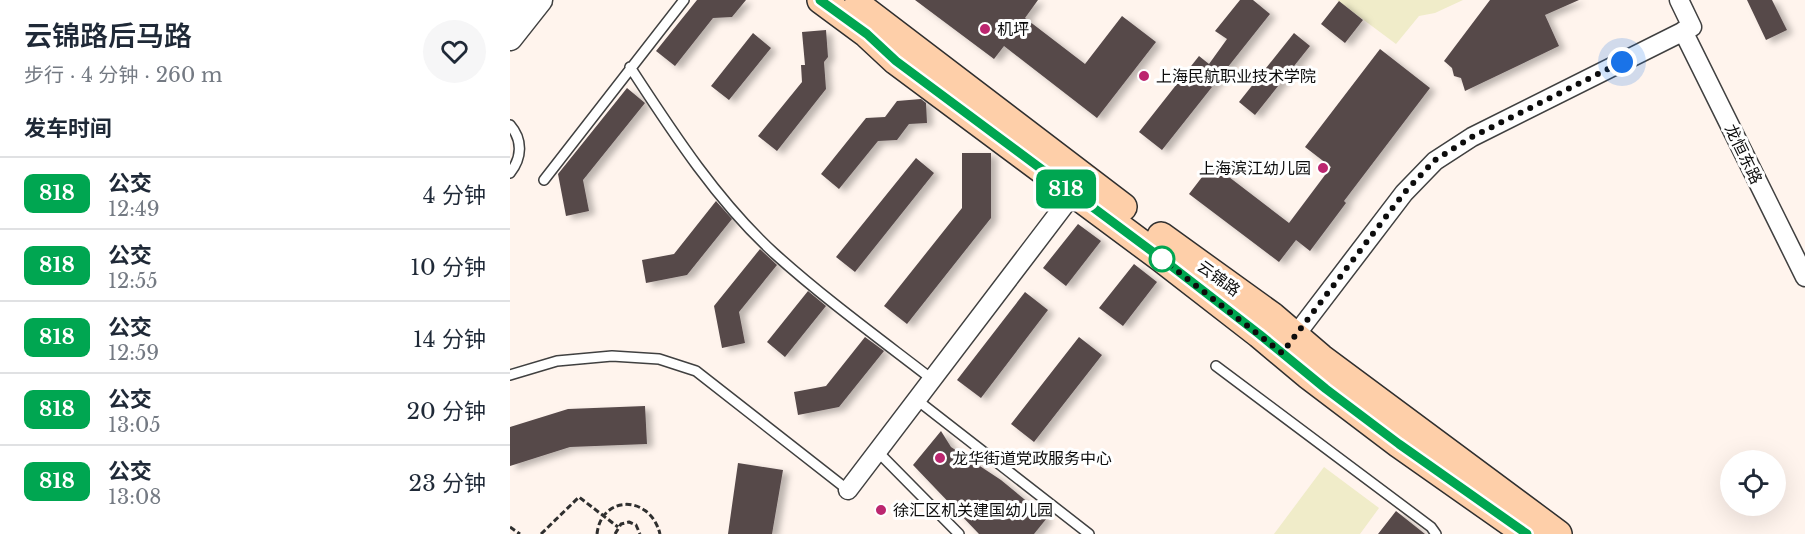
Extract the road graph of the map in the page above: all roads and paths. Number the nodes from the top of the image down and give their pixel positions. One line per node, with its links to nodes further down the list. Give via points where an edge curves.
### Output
1 (518, 0): 7 (street)
2 (540, 0): 9 (street)
3 (684, 0): 10 (lane)
4 (820, 0): 14 (main road, 云锦路)
5 (852, 0): 16 (main road, 云锦路, via 1083,178 1272,316)
6 (1679, 0): 8 (street, 龙恒东路)
7 (510, 10)
8 (1688, 29): 15 (street, 龙恒东路); 16 (street, via 1472,137 1435,160 1404,193)
9 (510, 38)
10 (630, 67): 13 (lane); 19 (lane, via 723,199 775,254)
11 (510, 125): 12 (lane, via 521,149)
12 (510, 173)
13 (544, 180)
14 (1073, 194): 16 (main road, 云锦路); 19 (street)
15 (1805, 277)
16 (1289, 345): 35 (main road, 云锦路, via 1308,375); 36 (main road, 云锦路, via 1321,358)
17 (1216, 366): 34 (lane)
18 (510, 375): 22 (lane, via 557,361 612,356 660,359 696,371)
19 (933, 380): 20 (street)
20 (917, 400): 21 (street); 33 (lane)
21 (878, 452): 22 (street); 32 (lane)
22 (848, 490)
23 (604, 516): 25 (path); 27 (path, via 579,497); 28 (path); 31 (path, via 624,505 644,508 657,523)
24 (510, 527): 26 (path)
25 (618, 527): 29 (path); 30 (path, via 625,522 633,523)
26 (520, 534)
27 (541, 534)
28 (597, 534)
29 (615, 534)
30 (640, 534)
31 (660, 534)
32 (959, 534)
33 (1089, 534)
34 (1436, 534)
35 (1527, 534)
36 (1558, 534)

